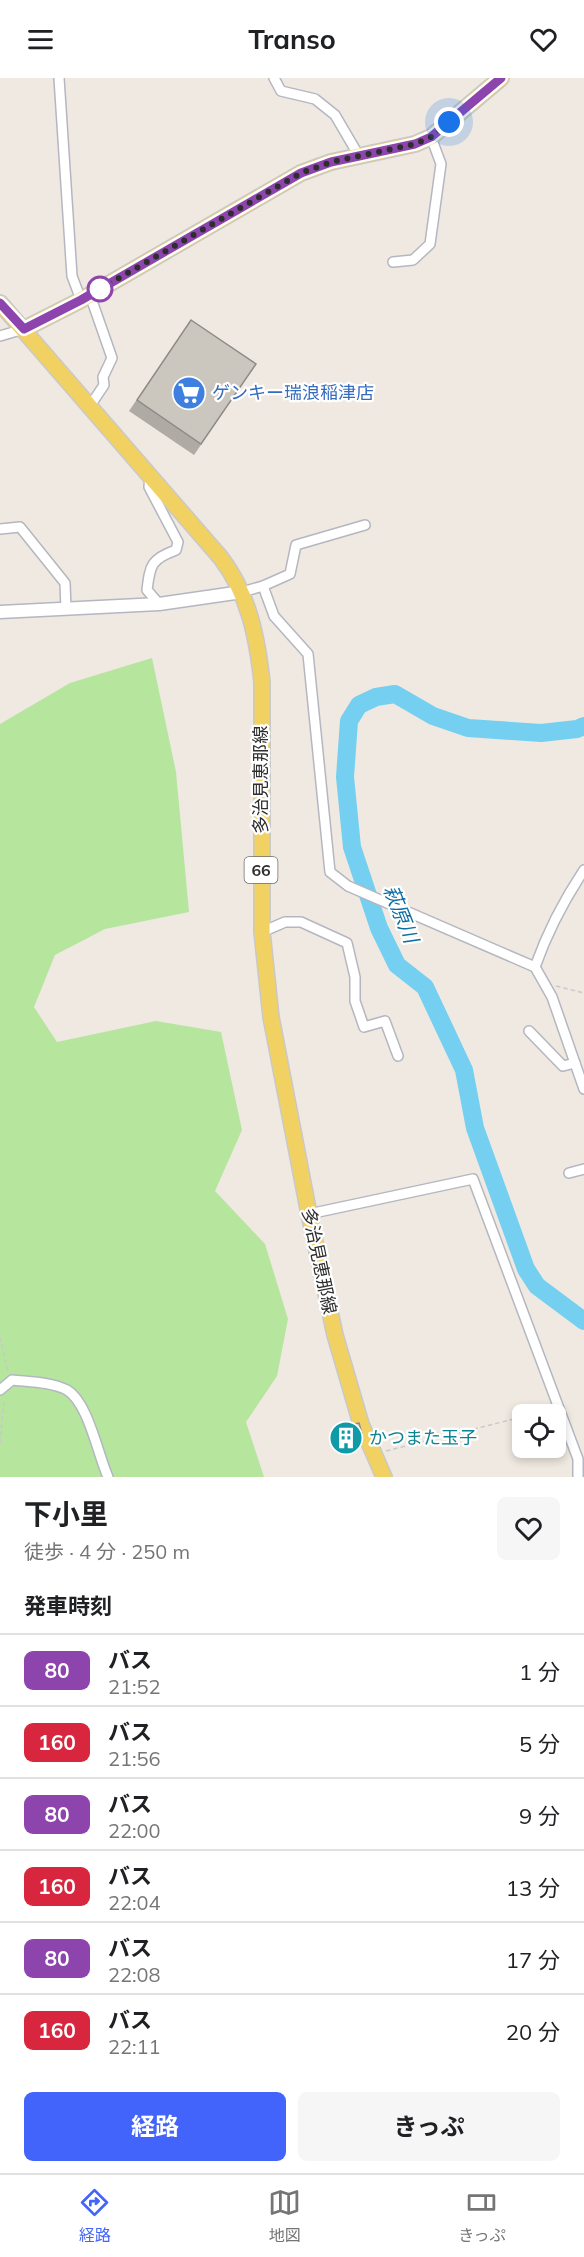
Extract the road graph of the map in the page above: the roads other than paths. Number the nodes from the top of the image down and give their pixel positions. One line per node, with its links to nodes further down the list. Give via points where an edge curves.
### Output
1 (59, 78): 7 (street, via 72,276)
2 (274, 78): 5 (street, via 282,91 315,99 335,115)
3 (501, 78): 4 (main road)
4 (431, 137): 5 (main road); 6 (street, via 441,164 430,244 413,260)
5 (360, 156): 7 (main road, via 301,173)
6 (393, 262)
7 (86, 297): 9 (main road); 11 (street, via 112,358 103,377 105,385)
8 (0, 303): 9 (main road, 多治見恵那線)
9 (24, 329): 10 (street); 11 (main road, 多治見恵那線 / 66)
10 (0, 336)
11 (90, 406): 12 (main road, 多治見恵那線 / 66)
12 (150, 476): 16 (main road, 多治見恵那線 / 66, via 221,558); 17 (street, via 148,487 178,542 176,550 158,557 149,569 147,590)
13 (365, 525): 15 (street, via 297,545 290,574)
14 (0, 529): 18 (street, via 20,527 65,583)
15 (263, 586): 16 (street); 22 (street, via 274,616 308,654 330,872 348,886)
16 (242, 592): 17 (street); 21 (main road, 多治見恵那線 / 66, via 254,629 262,682)
17 (159, 604): 18 (street)
18 (66, 609): 19 (street)
19 (0, 612)
20 (584, 870): 22 (street, via 542,945)
21 (262, 932): 24 (street, via 285,922 301,922 347,943 356,977 355,1001 364,1027 385,1021); 29 (main road, 多治見恵那線 / 66, via 274,1040)
22 (535, 967): 25 (street, via 552,997)
23 (529, 1031): 25 (street, via 563,1066)
24 (398, 1056)
25 (575, 1063): 26 (street)
26 (584, 1089)
27 (584, 1169): 28 (street)
28 (569, 1173)
29 (309, 1214): 32 (main road, 多治見恵那線 / 66, via 346,1380 360,1424); 33 (street, via 473,1179 578,1459)
30 (6, 1385): 31 (street, via 39,1383 68,1391 87,1416)
31 (108, 1477)
32 (384, 1477)
33 (578, 1477)

